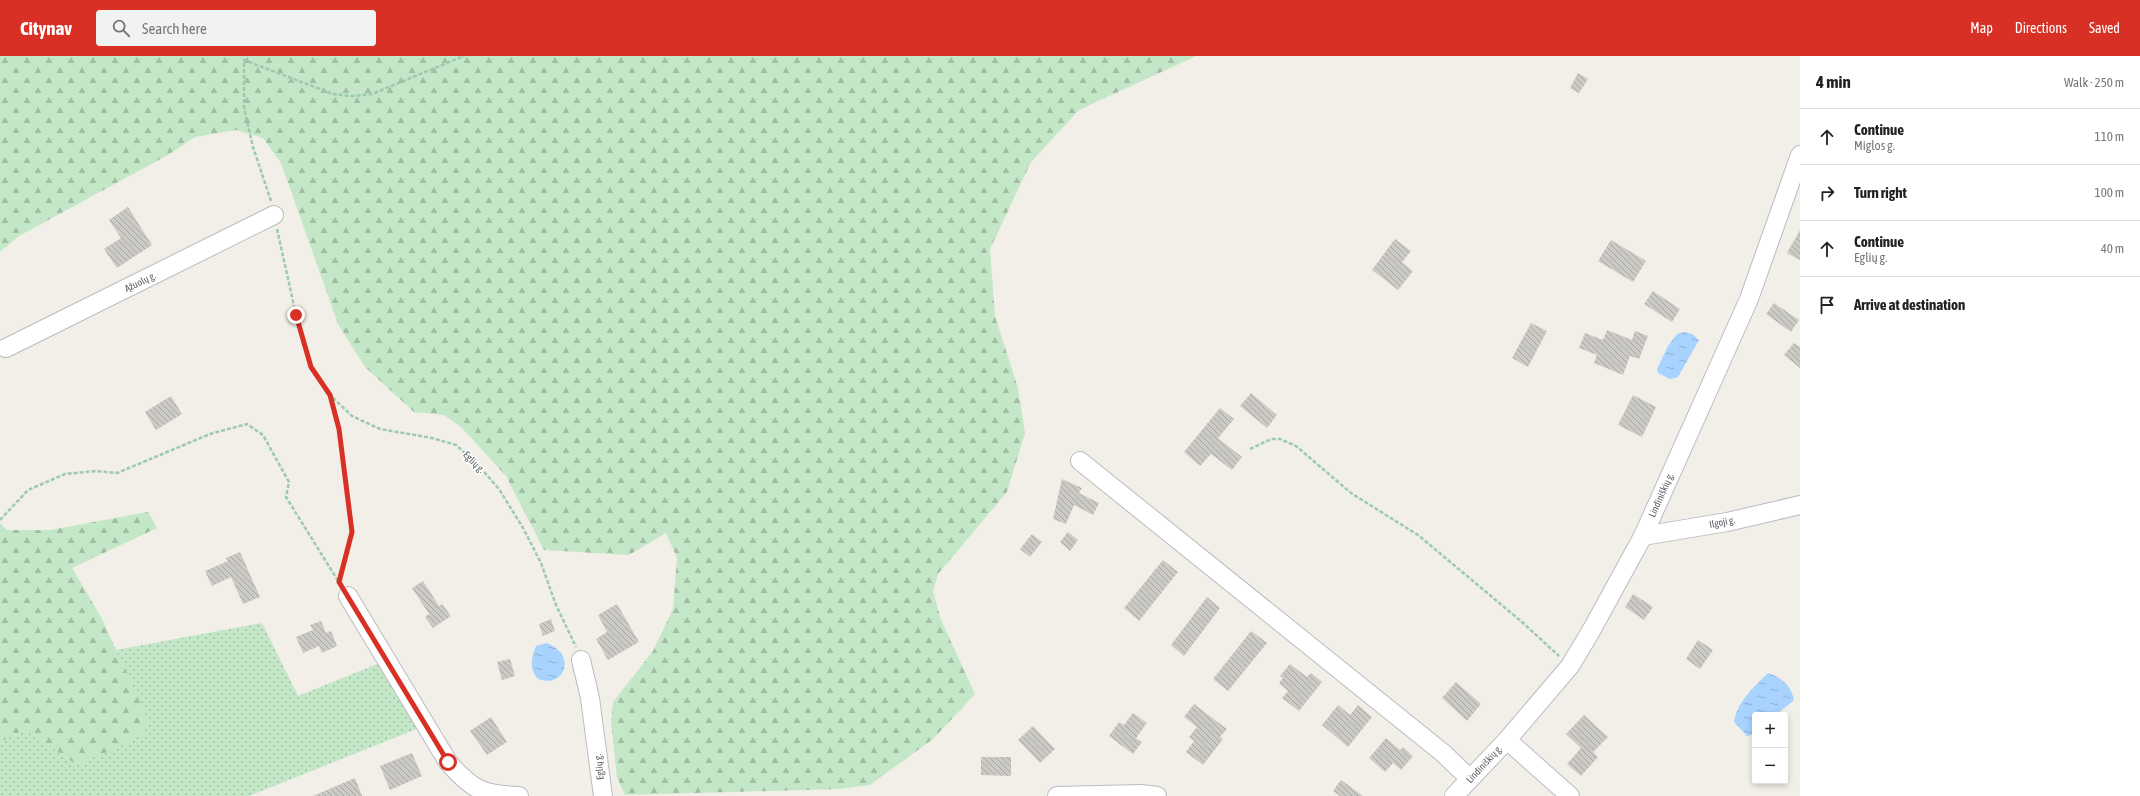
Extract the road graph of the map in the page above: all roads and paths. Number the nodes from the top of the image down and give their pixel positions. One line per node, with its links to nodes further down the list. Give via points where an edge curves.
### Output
1 (243, 56): 3 (path, Eglių g.)
2 (464, 56): 3 (path, via 372,94 352,96 333,94)
3 (244, 60): 5 (path, Eglių g., via 244,108 253,147)
4 (1800, 155): 12 (street, Lindiniškių g., via 1749,300)
5 (273, 210): 6 (street, Ąžuolų g.); 7 (path, Eglių g., via 296,315 311,367)
6 (6, 348)
7 (330, 395): 13 (path, via 339,429 352,532); 14 (path, Eglių g., via 352,416 380,429 456,445 478,465 499,489 523,528)
8 (1250, 449): 15 (path, via 1280,439 1296,446 1351,493 1418,535)
9 (1080, 461): 17 (street, via 1443,753)
10 (1800, 505): 12 (street, Ilgoji g., via 1727,522)
11 (0, 520): 13 (path, via 28,490 66,474 96,470 117,473 210,434 247,424 262,435 289,482 286,497)
12 (1643, 536): 15 (street, Lindiniškių g., via 1592,631)
13 (343, 589): 18 (street, via 448,762 471,786)
14 (581, 660): 20 (street, Eglių g., via 590,698)
15 (1570, 666): 16 (street, Lindiniškių g.)
16 (1507, 740): 17 (street, Lindiniškių g.); 24 (street)
17 (1470, 779): 23 (street, Lindiniškių g.)
18 (487, 795): 19 (street)
19 (519, 796)
20 (603, 796)
21 (1057, 796): 22 (street)
22 (1157, 796)
23 (1454, 796)
24 (1570, 796)

